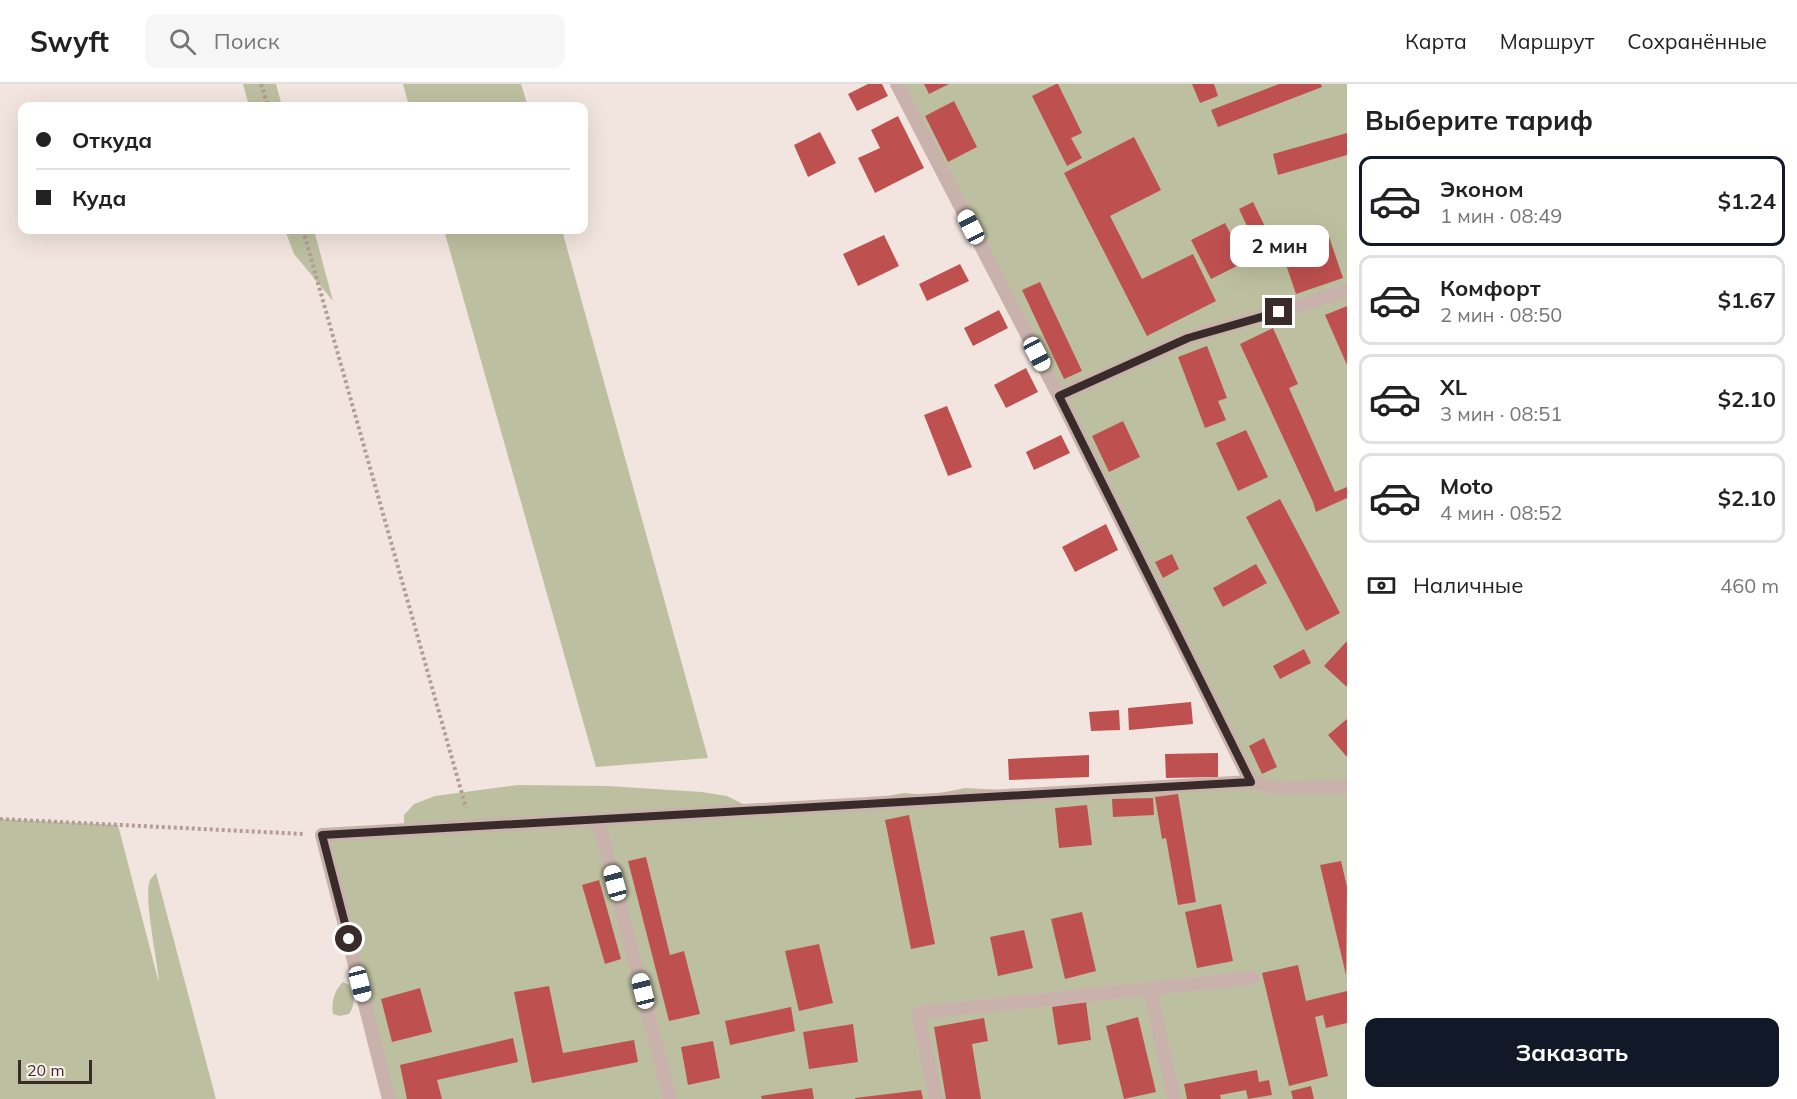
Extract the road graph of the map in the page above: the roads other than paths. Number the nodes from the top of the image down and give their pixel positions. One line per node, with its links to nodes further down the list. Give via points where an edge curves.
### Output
1 (897, 84): 3 (lane)
2 (1347, 291): 3 (lane, via 1188,338)
3 (1059, 396): 4 (lane)
4 (1251, 782): 5 (lane, via 1278,789); 6 (lane)
5 (1347, 786)
6 (598, 819): 9 (lane, via 322,835); 10 (lane)
7 (1252, 978): 8 (lane)
8 (1150, 989): 11 (lane, via 918,1013); 12 (lane)
9 (389, 1099)
10 (670, 1099)
11 (936, 1099)
12 (1174, 1099)

